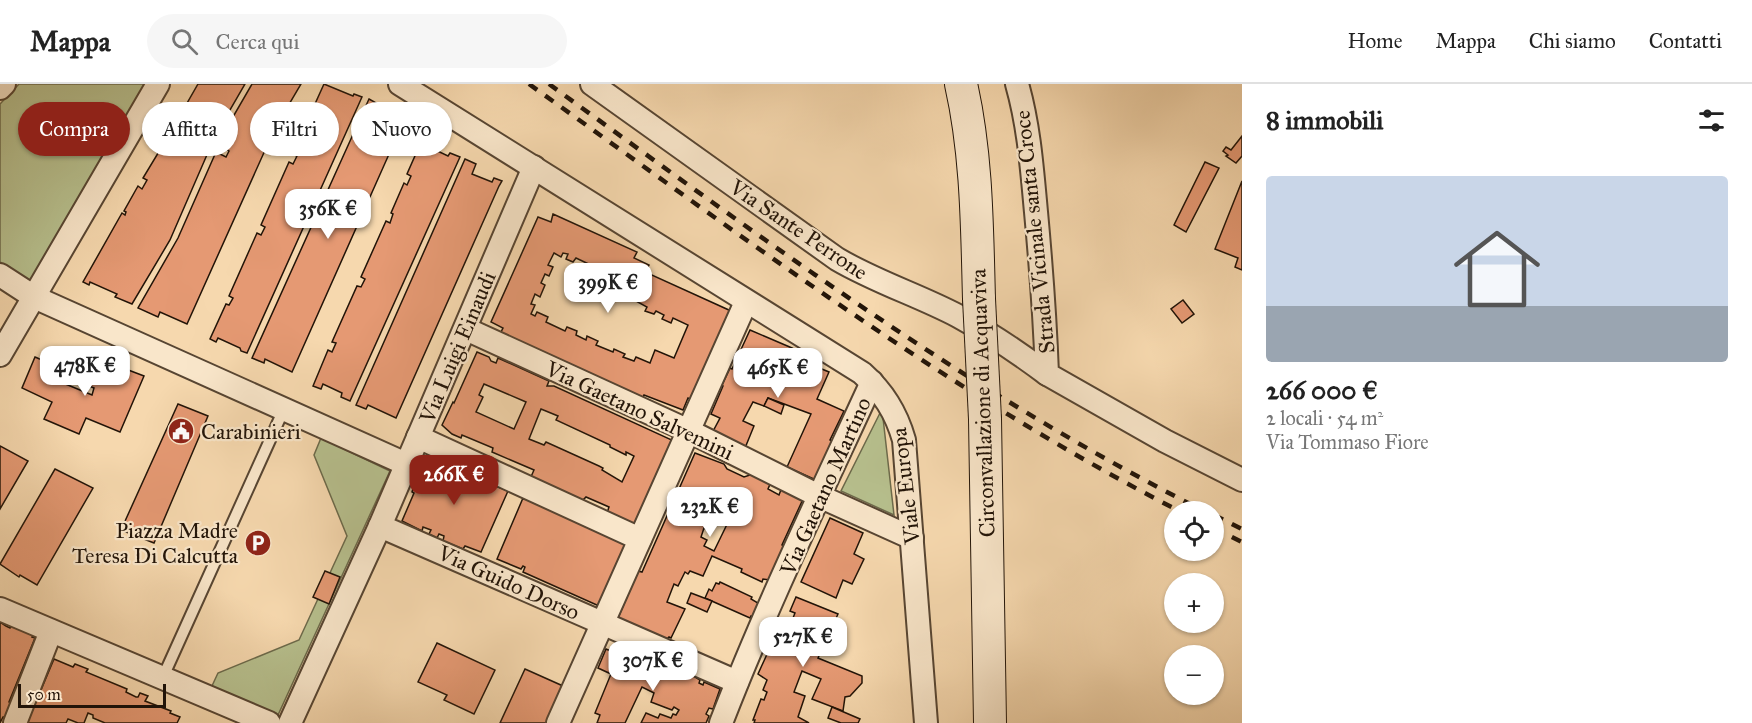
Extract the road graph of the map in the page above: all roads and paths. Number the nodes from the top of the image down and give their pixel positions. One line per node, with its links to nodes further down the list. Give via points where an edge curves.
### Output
1 (4, 84): 7 (street)
2 (158, 84): 10 (street)
3 (400, 84): 8 (street, Viale Europa)
4 (592, 84): 14 (street, Via Sante Perrone, via 837,259 958,316)
5 (961, 84): 36 (main road, Circonvallazione di Acquaviva, bridge, via 972,154 985,419)
6 (1017, 84): 14 (street, Strada Vicinale santa Croce, via 1031,162)
7 (0, 88)
8 (534, 166): 11 (street, Viale Europa); 12 (street, Via Luigi Einaudi)
9 (0, 274): 10 (street)
10 (34, 297): 13 (street); 16 (street)
11 (746, 302): 15 (street, Viale Europa); 17 (street)
12 (465, 329): 17 (street, Via Gaetano Salvemini); 18 (street, Via Luigi Einaudi)
13 (0, 355)
14 (1047, 374): 20 (street, Strada Vicinale santa Croce)
15 (872, 382): 21 (street, Via Gaetano Martino); 23 (street, Viale Europa, via 889,403 904,440)
16 (284, 409): 19 (street); 28 (lane)
17 (689, 431): 21 (street, Via Gaetano Salvemini); 24 (street)
18 (418, 437): 19 (street, Via Luigi Einaudi); 24 (street)
19 (406, 464): 22 (street, Via Luigi Einaudi)
20 (1242, 480)
21 (819, 496): 23 (street, Via Gaetano Salvemini); 29 (street, Via Gaetano Martino)
22 (380, 526): 26 (street, Via Guido Dorso); 32 (street, Via Luigi Einaudi)
23 (912, 538): 35 (street, Viale Europa)
24 (640, 539): 26 (street)
25 (0, 609): 27 (street)
26 (601, 622): 29 (street, Via Guido Dorso); 33 (street)
27 (51, 631): 28 (street); 30 (street)
28 (163, 677): 31 (street)
29 (737, 682): 34 (street, Via Gaetano Martino)
30 (15, 723)
31 (269, 723)
32 (290, 723)
33 (558, 723)
34 (721, 723)
35 (926, 723)
36 (990, 723)

